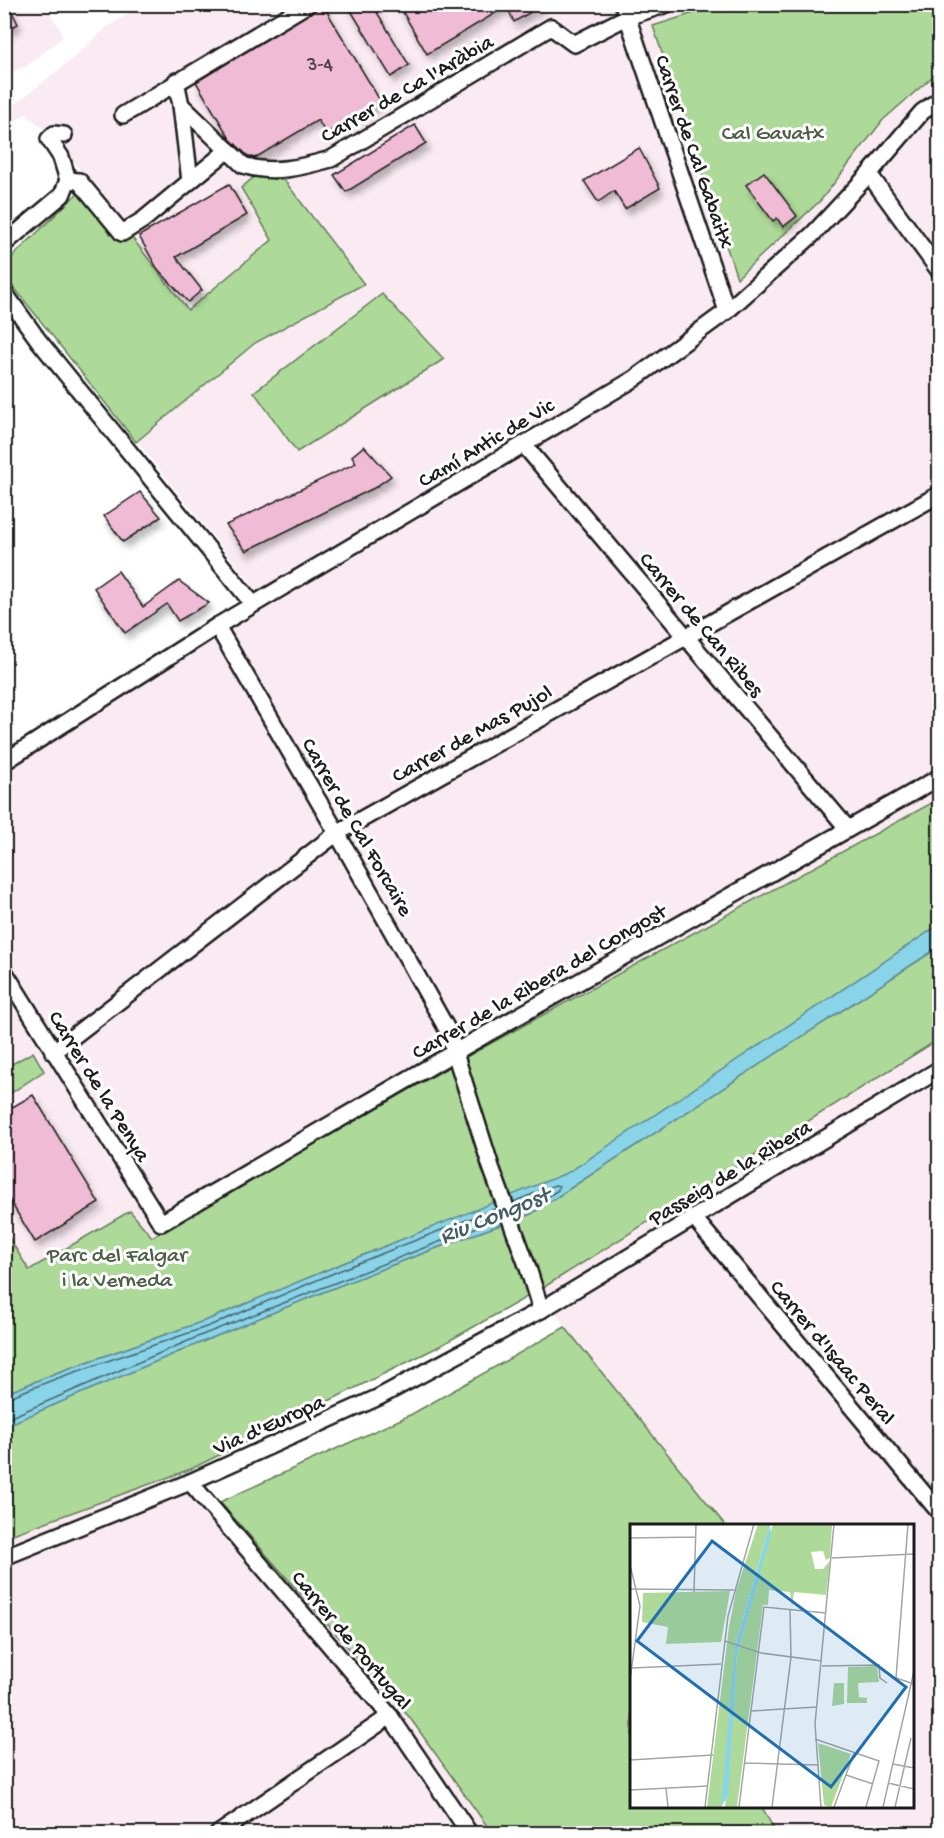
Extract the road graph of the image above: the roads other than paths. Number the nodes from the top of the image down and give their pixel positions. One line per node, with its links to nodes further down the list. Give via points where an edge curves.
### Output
1 (308, 4): 4 (street)
2 (667, 4): 3 (street, Carrer de Ca l'Aràbia)
3 (625, 11): 9 (street, Carrer de Ca l'Aràbia, via 574,44 551,27 331,159 296,169 253,168 243,165); 16 (street, Carrer de Cal Gabaitx)
4 (176, 81): 6 (street); 7 (street)
5 (939, 99): 10 (street, Camí Antic de Vic, via 922,111)
6 (181, 105): 9 (street, Carrer de Ca l'Aràbia); 12 (street)
7 (123, 115)
8 (59, 135): 11 (street, via 49,139)
9 (228, 150): 12 (street)
10 (869, 174): 14 (street); 16 (street, Camí Antic de Vic, via 812,235)
11 (68, 180): 12 (street, via 79,181 122,233); 13 (street, via 62,195)
12 (190, 181)
13 (4, 243)
14 (939, 272)
15 (4, 292): 19 (street, via 39,341)
16 (727, 311): 17 (street, Camí Antic de Vic, via 634,379)
17 (524, 445): 19 (street, Camí Antic de Vic); 21 (street, Carrer de Can Ribes)
18 (939, 494): 21 (street, Carrer de Mas Pujol)
19 (253, 604): 20 (street, Camí Antic de Vic)
20 (217, 626): 22 (street, Camí Antic de Vic); 25 (street, Carrer de Cal Forcaire)
21 (686, 637): 24 (street, Carrer de Can Ribes); 25 (street, Carrer de Mas Pujol)
22 (4, 762)
23 (939, 777): 24 (street, Carrer de la Ribera del Congost)
24 (848, 829): 28 (street, Carrer de la Ribera del Congost)
25 (338, 832): 27 (street, Carrer de Mas Pujol); 28 (street, Carrer de Cal Forcaire, via 448,1031)
26 (4, 971): 27 (street, Carrer de la Penya)
27 (53, 1052): 31 (street, Carrer de la Penya)
28 (457, 1059): 31 (street, Carrer de la Ribera del Congost); 32 (street, Carrer de Cal Forcaire)
29 (939, 1069): 30 (street, Passeig de la Ribera)
30 (694, 1218): 32 (street, Passeig de la Ribera); 34 (street, Carrer d'Isaac Peral)
31 (161, 1223)
32 (541, 1310): 33 (street, Via d'Europa, via 379,1397)
33 (190, 1482): 35 (street, Via d'Europa); 36 (street, Carrer de Portugal)
34 (939, 1513)
35 (4, 1557)
36 (390, 1716): 37 (street); 38 (street, Carrer de Portugal)
37 (218, 1833)
38 (470, 1833)

